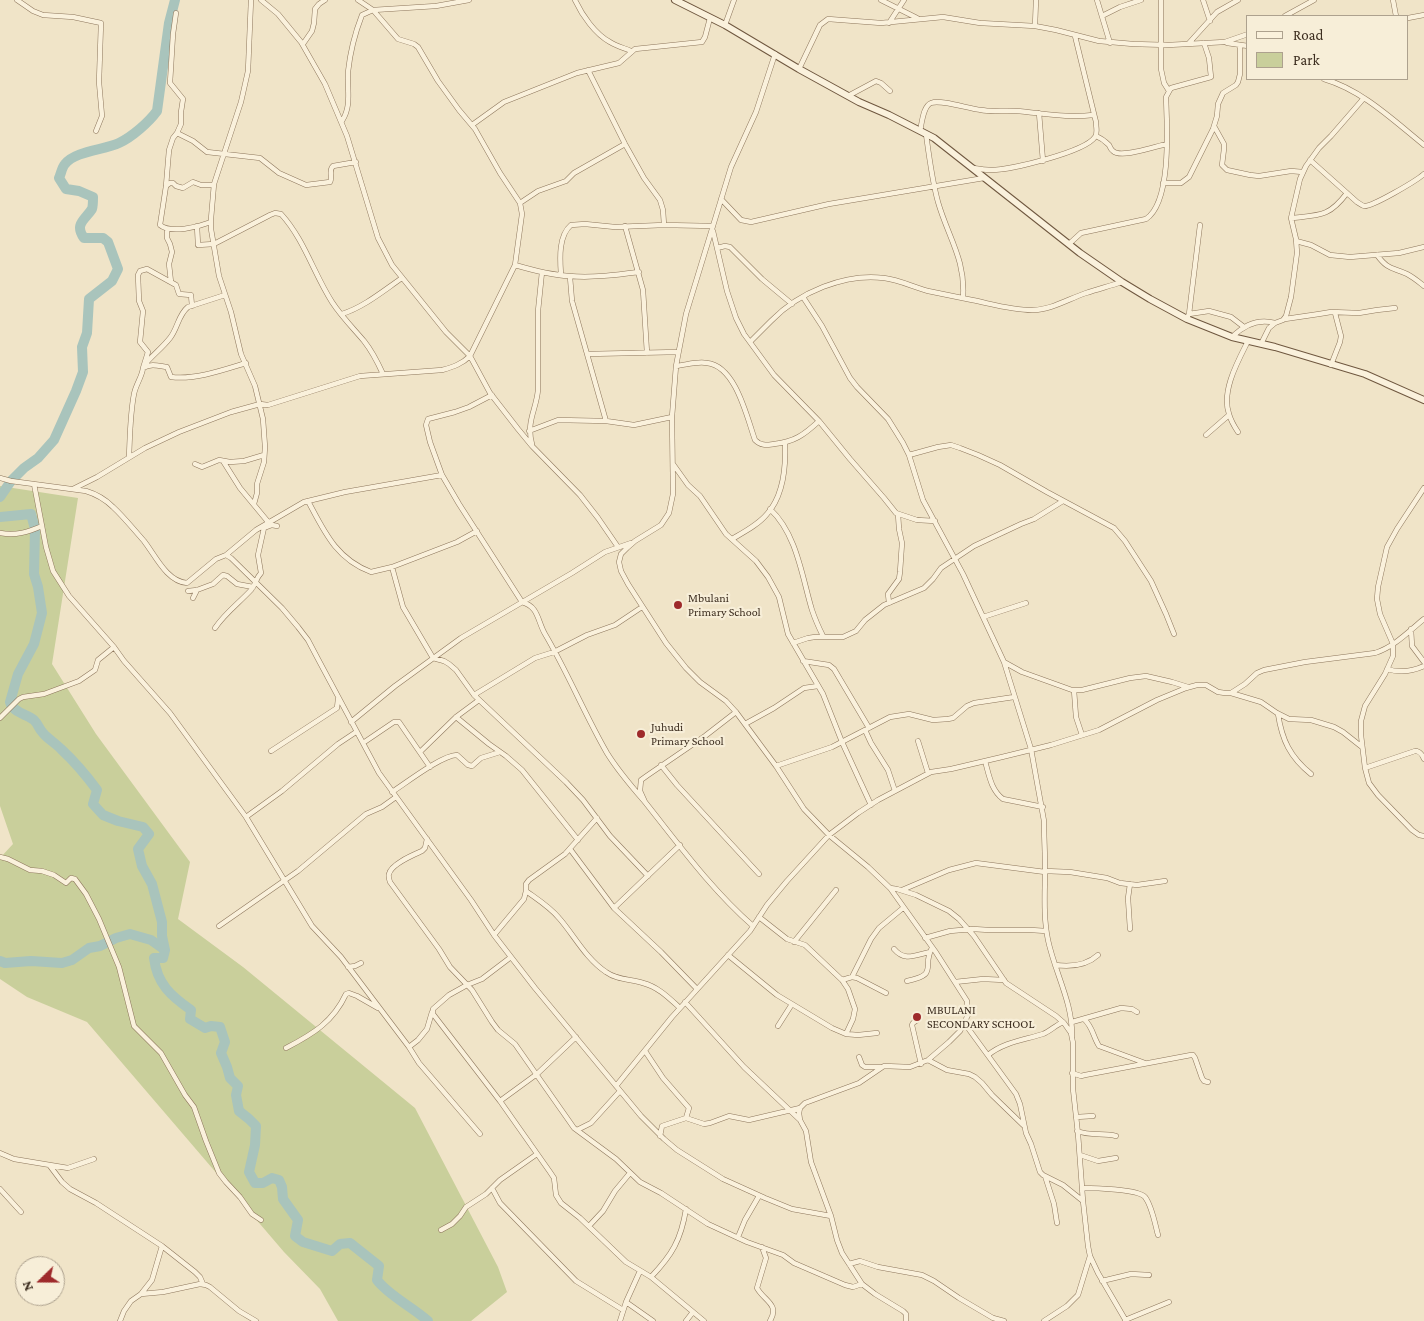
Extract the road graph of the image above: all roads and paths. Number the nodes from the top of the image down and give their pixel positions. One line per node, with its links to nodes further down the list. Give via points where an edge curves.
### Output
1 (17, 0): 58 (street, via 43,15 101,23 99,82 102,116)
2 (252, 0): 65 (street, via 248,71)
3 (261, 0): 41 (street, via 278,14)
4 (324, 0): 41 (street, via 316,9 312,31)
5 (358, 0): 22 (street)
6 (469, 0): 20 (street)
7 (575, 0): 44 (street, via 601,36)
8 (675, 0): 28 (street)
9 (734, 0): 33 (street)
10 (881, 0): 21 (street)
11 (904, 0): 21 (street)
12 (1036, 0): 34 (street)
13 (1097, 0): 27 (street)
14 (1141, 0): 27 (street)
15 (1161, 0): 42 (street)
16 (1203, 0): 31 (street)
17 (1238, 0): 31 (street, via 1217,12)
18 (1314, 0): 24 (street)
19 (1393, 0): 25 (street)
20 (444, 2): 22 (street, via 426,7)
21 (899, 8): 30 (street); 32 (street)
22 (373, 10): 55 (street, via 362,15 358,27 350,56 347,110); 56 (street, via 398,39 418,46 438,81)
23 (176, 13): 60 (street, via 170,83 183,99)
24 (1287, 15)
25 (1396, 15)
26 (1424, 15): 29 (street)
27 (1102, 16): 38 (street)
28 (710, 18): 33 (street); 44 (street, via 705,37 700,42)
29 (1409, 18)
30 (918, 19): 32 (street); 34 (street, via 943,17)
31 (1210, 21): 39 (street)
32 (888, 23): 46 (street, via 824,20)
33 (725, 25): 45 (street)
34 (1035, 26): 36 (street)
35 (1246, 35): 37 (street)
36 (1075, 36): 38 (street); 54 (street)
37 (1224, 42): 40 (street); 43 (street)
38 (1110, 43): 42 (street)
39 (1189, 43): 40 (street); 42 (street)
40 (1204, 43): 50 (street, via 1211,77 1175,86)
41 (303, 44): 55 (street)
42 (1162, 45): 50 (street, via 1161,73)
43 (1244, 46): 57 (street, via 1238,82 1223,93)
44 (631, 51): 47 (street, via 618,62)
45 (775, 54): 46 (street); 78 (street)
46 (799, 69): 51 (street)
47 (588, 70): 56 (street, via 504,102); 62 (street)
48 (1327, 80): 52 (street)
49 (890, 91): 51 (street, via 876,81)
50 (1169, 91): 63 (street, via 1166,97)
51 (848, 96): 59 (street)
52 (1364, 98): 64 (street); 66 (street)
53 (1039, 113): 54 (street, via 1077,117); 59 (street, via 982,111 933,102 925,111); 67 (street)
54 (1094, 115): 61 (street)
55 (342, 121): 68 (street)
56 (472, 126): 79 (street)
57 (1214, 126): 70 (street, via 1224,144 1222,165 1227,170 1259,176); 73 (street, via 1189,176 1181,183)
58 (96, 132)
59 (923, 132): 69 (street); 76 (street)
60 (177, 133): 65 (street, via 207,152); 74 (street, via 169,150)
61 (1096, 136): 63 (street, via 1117,154); 67 (street, via 1085,144)
62 (625, 144): 79 (street, via 566,181 538,191); 82 (street, via 660,200)
63 (1166, 144): 73 (street)
64 (1424, 145)
65 (224, 155): 68 (street, via 260,158 279,173 306,185 330,182 333,166); 75 (street)
66 (1310, 160): 70 (street); 77 (street)
67 (1043, 161): 69 (street, via 1001,170)
68 (356, 162): 99 (street, via 378,238)
69 (973, 168): 72 (street)
70 (1303, 172): 80 (street)
71 (1424, 174): 77 (street, via 1399,191 1369,205 1364,206)
72 (985, 178): 76 (street); 90 (street)
73 (1163, 183): 90 (street, via 1156,209 1146,219 1081,233)
74 (166, 186): 75 (street, via 173,183 183,188 193,182); 87 (street, via 160,225)
75 (213, 186): 81 (street)
76 (934, 186): 78 (street, via 829,204 751,222 742,220); 105 (street, via 962,266)
77 (1347, 193): 80 (street, via 1333,209 1313,216)
78 (721, 199): 86 (street)
79 (520, 203): 94 (street, via 522,214)
80 (1291, 218): 88 (street)
81 (211, 222): 84 (street); 89 (street)
82 (664, 225): 85 (street); 86 (street)
83 (1200, 225): 111 (street)
84 (198, 226): 87 (street); 89 (street, via 198,245)
85 (625, 226): 96 (street); 97 (street, via 571,225 560,252)
86 (713, 228): 92 (street); 119 (street, via 686,314)
87 (167, 229): 100 (street, via 172,252 169,264)
88 (1296, 241): 93 (street, via 1330,255); 112 (street, via 1297,253)
89 (214, 244): 103 (street); 110 (street, via 270,215 281,214)
90 (1068, 244): 101 (street)
91 (1424, 247): 93 (street)
92 (717, 248): 106 (street, via 730,247); 117 (street, via 730,303)
93 (1377, 255): 102 (street, via 1389,268)
94 (515, 265): 95 (street); 122 (street)
95 (542, 272): 97 (street); 135 (street, via 538,311 538,394)
96 (639, 272): 98 (street); 120 (street, via 645,304)
97 (561, 275): 98 (street)
98 (570, 276): 121 (street, via 572,301)
99 (402, 278): 110 (street); 122 (street)
100 (171, 282): 107 (street, via 179,294 191,295); 126 (street, via 148,270 140,271 138,275 139,301 143,311 140,342 148,352)
101 (1122, 282): 105 (street, via 1035,310 1015,310); 111 (street)
102 (1424, 286)
103 (225, 295): 107 (street); 123 (street)
104 (803, 297): 105 (street, via 846,279 868,277 900,281); 106 (street); 141 (street, via 850,378 888,419)
105 (963, 298)
106 (792, 304): 117 (street)
107 (192, 306): 126 (street, via 181,315 170,338)
108 (1395, 308): 109 (street, via 1359,313)
109 (1335, 312): 112 (street); 124 (street, via 1341,336)
110 (342, 314): 127 (street, via 365,342)
111 (1188, 316): 114 (street, via 1209,311 1231,317); 115 (street)
112 (1285, 319): 113 (street)
113 (1275, 323): 114 (street, via 1257,322); 118 (street)
114 (1244, 327): 115 (street)
115 (1232, 337): 116 (street)
116 (1248, 341): 118 (street); 131 (street, via 1235,366 1228,390)
117 (750, 342): 134 (street, via 780,382)
118 (1261, 344): 124 (street)
119 (678, 352): 120 (street); 125 (street)
120 (647, 353): 121 (street)
121 (588, 354): 133 (street)
122 (470, 356): 127 (street, via 460,364 442,370); 128 (street)
123 (246, 364): 126 (street, via 183,378 171,377 167,367 148,365); 130 (street)
124 (1331, 365): 129 (street, via 1365,374)
125 (676, 366): 132 (street); 138 (street, via 708,362 718,366 741,397 755,440 763,445)
126 (143, 368): 142 (street, via 130,420)
127 (383, 374): 130 (street, via 360,376 268,405)
128 (492, 395): 139 (street); 146 (street, via 426,421)
129 (1424, 400)
130 (260, 404): 140 (street, via 265,433); 142 (street, via 179,432)
131 (1229, 415): 136 (street); 137 (street)
132 (672, 417): 133 (street, via 637,425); 144 (street)
133 (606, 421): 135 (street, via 558,420)
134 (819, 421): 138 (street, via 795,440); 155 (street)
135 (529, 431): 139 (street)
136 (1238, 432)
137 (1206, 435)
138 (785, 443): 154 (street, via 785,469)
139 (532, 446): 164 (street, via 580,495)
140 (264, 455): 143 (street, via 244,461); 153 (street)
141 (909, 455): 152 (street, via 951,445 1000,465); 156 (street, via 920,492)
142 (130, 457): 150 (street)
143 (223, 461): 145 (street, via 202,467); 153 (street)
144 (672, 463): 162 (street); 163 (street, via 672,501 666,520)
145 (195, 464)
146 (442, 475): 151 (street); 160 (street)
147 (0, 478): 148 (street)
148 (34, 484): 150 (street); 158 (street)
149 (1424, 488): 184 (street, via 1387,547 1378,587 1380,614)
150 (73, 489): 165 (street, via 98,495 114,507 166,571 182,583 188,583)
151 (308, 501): 157 (street); 167 (street, via 327,538 350,562 371,572)
152 (1063, 501): 166 (street); 181 (street, via 1121,535 1151,581)
153 (254, 504): 157 (street)
154 (770, 510): 162 (street); 182 (street, via 778,517 791,542 812,612)
155 (898, 514): 156 (street); 174 (street, via 902,543 900,572 888,594)
156 (935, 521): 166 (street)
157 (269, 523): 165 (street)
158 (42, 526): 161 (street, via 23,534); 185 (street, via 53,571 69,596)
159 (277, 526): 168 (street, via 264,528 258,555 261,572)
160 (477, 531): 167 (street); 173 (street)
161 (0, 533)
162 (732, 539): 183 (street, via 768,576 779,597)
163 (635, 541): 164 (street); 176 (street, via 621,554 620,562 625,578)
164 (618, 547): 173 (street)
165 (226, 555): 168 (street)
166 (955, 558): 174 (street, via 941,568 924,588); 177 (street)
167 (392, 566): 187 (street, via 403,607)
168 (256, 582): 169 (street); 198 (street, via 308,640)
169 (253, 587): 170 (street, via 237,584 223,575 213,584); 179 (street)
170 (197, 590): 171 (street); 172 (street)
171 (188, 591)
172 (194, 598)
173 (522, 602): 186 (street, via 530,604 536,612); 187 (street)
174 (889, 603): 182 (street, via 849,635)
175 (1026, 603): 177 (street)
176 (642, 607): 186 (street, via 615,625); 201 (street, via 686,668)
177 (983, 617): 189 (street)
178 (1424, 619): 180 (street)
179 (215, 628)
180 (1411, 629): 184 (street); 190 (street, via 1412,646)
181 (1174, 634)
182 (823, 636): 183 (street)
183 (792, 643): 188 (street)
184 (1393, 644): 192 (street); 196 (street, via 1366,655 1264,670)
185 (114, 647): 204 (street, via 84,678 44,694 23,697); 234 (street, via 170,713)
186 (556, 651): 197 (street, via 535,658); 231 (street, via 608,755)
187 (433, 658): 197 (street, via 450,664); 205 (street)
188 (804, 661): 193 (street); 207 (street, via 829,665 834,669)
189 (1004, 662): 195 (street, via 1022,672); 199 (street)
190 (1424, 662)
191 (1424, 666): 192 (street, via 1408,671)
192 (1387, 669): 213 (street, via 1365,706)
193 (818, 686): 206 (street, via 804,688); 211 (street)
194 (1188, 687): 195 (street, via 1146,676); 196 (street, via 1206,685 1218,692); 209 (street, via 1099,730)
195 (1074, 690): 209 (street, via 1076,717)
196 (1231, 693): 202 (street, via 1261,702)
197 (474, 695): 200 (street)
198 (338, 697): 205 (street); 216 (street, via 337,708)
199 (1014, 697): 207 (street, via 974,703 953,718 933,720 899,715); 214 (street)
200 (478, 700): 203 (street); 235 (street, via 566,782)
201 (736, 712): 206 (street); 222 (street)
202 (1278, 713): 213 (street, via 1289,719 1311,720 1334,727); 227 (street, via 1284,740 1295,759)
203 (456, 717): 218 (street); 219 (street)
204 (0, 718)
205 (351, 722): 208 (street)
206 (745, 724): 223 (street)
207 (867, 729): 211 (street); 228 (street, via 871,744 888,770)
208 (356, 732): 212 (street); 234 (street)
209 (1082, 734): 214 (street)
210 (918, 741): 226 (street)
211 (842, 742): 223 (street); 232 (street)
212 (362, 743): 218 (street, via 399,722); 229 (street)
213 (1362, 747): 225 (street)
214 (1031, 749): 221 (street); 233 (street)
215 (1424, 749): 217 (street)
216 (271, 751)
217 (1418, 751): 220 (street); 225 (street)
218 (420, 752): 224 (street)
219 (500, 752): 224 (street, via 481,758 472,766 454,755); 239 (street, via 522,770)
220 (1424, 759)
221 (984, 762): 226 (street); 233 (street, via 998,796)
222 (661, 765): 231 (street, via 641,780 640,791); 244 (street)
223 (776, 766): 236 (street, via 804,809)
224 (430, 768): 229 (street)
225 (1365, 768): 237 (street, via 1378,794 1412,830)
226 (928, 774): 228 (street)
227 (1311, 774)
228 (895, 791): 232 (street)
229 (392, 792): 230 (street)
230 (396, 796): 238 (street); 246 (street, via 382,808 366,814)
231 (645, 802): 240 (street)
232 (871, 805): 236 (street)
233 (1043, 806): 243 (street)
234 (246, 817): 246 (street)
235 (597, 818): 239 (street); 245 (street)
236 (829, 836): 249 (street); 255 (street)
237 (1424, 836)
238 (427, 839): 261 (street); 277 (street, via 425,848 397,864 389,873 389,879 450,967)
239 (578, 840): 241 (street)
240 (680, 846): 245 (street); 257 (street, via 711,886)
241 (570, 849): 252 (street, via 530,880); 253 (street)
242 (0, 857): 339 (street, via 30,870 54,875 66,883 70,878 76,879 99,919 119,967 134,1026 161,1053 194,1107 222,1178)
243 (1044, 871): 248 (street, via 1070,872); 251 (street, via 976,863 949,870); 260 (street)
244 (759, 874)
245 (648, 876): 253 (street)
246 (284, 881): 256 (street); 271 (street, via 312,926)
247 (1165, 881): 248 (street, via 1137,886)
248 (1130, 884): 259 (street)
249 (890, 888): 251 (street); 254 (street)
250 (836, 890): 263 (street)
251 (902, 890): 258 (street, via 950,911)
252 (526, 891): 261 (street, via 519,906); 282 (street, via 557,916 605,972 655,987)
253 (614, 908): 278 (street)
254 (903, 908): 262 (street); 272 (street, via 880,926)
255 (759, 916): 257 (street); 263 (street, via 779,934)
256 (219, 926)
257 (753, 926): 266 (street)
258 (968, 929): 260 (street); 262 (street); 274 (street)
259 (1130, 929)
260 (1046, 931): 270 (street)
261 (494, 935): 268 (street)
262 (925, 938): 265 (street)
263 (794, 942): 273 (street, via 805,945)
264 (894, 949): 265 (street, via 907,957)
265 (931, 950): 275 (street, via 926,974); 276 (street)
266 (728, 954): 278 (street); 281 (street)
267 (1098, 955): 270 (street, via 1081,964)
268 (511, 957): 277 (street, via 482,979); 294 (street)
269 (361, 963): 271 (street)
270 (1055, 965): 289 (street)
271 (348, 967): 283 (street)
272 (852, 977): 273 (street); 279 (street)
273 (842, 980): 293 (street, via 855,1009)
274 (1004, 980): 276 (street, via 983,978); 288 (street)
275 (907, 982)
276 (955, 982): 290 (street, via 968,1009)
277 (467, 984): 284 (street, via 450,994); 306 (street, via 498,1030 515,1044)
278 (697, 989): 280 (street)
279 (886, 993)
280 (685, 1002): 282 (street); 312 (street, via 744,1068)
281 (792, 1004): 291 (street); 293 (street)
282 (680, 1008): 298 (street)
283 (380, 1010): 296 (street); 297 (street, via 348,993 333,1016 314,1033)
284 (432, 1012): 296 (street, via 427,1029); 310 (street)
285 (1137, 1012): 286 (street, via 1121,1008)
286 (1084, 1019): 289 (street); 303 (street, via 1099,1046)
287 (916, 1021): 302 (street, via 912,1025)
288 (1063, 1022): 295 (street); 299 (street, via 1046,1033 1003,1045)
289 (1072, 1022): 295 (street)
290 (965, 1024): 299 (street); 301 (street)
291 (778, 1026)
292 (877, 1033): 293 (street)
293 (846, 1034)
294 (576, 1037): 306 (street); 308 (street)
295 (1072, 1037): 305 (street)
296 (409, 1047): 320 (street)
297 (286, 1048)
298 (645, 1051): 308 (street); 315 (street, via 662,1078 689,1108)
299 (988, 1055): 317 (street, via 1016,1094)
300 (859, 1057): 304 (street, via 865,1067)
301 (928, 1060): 302 (street); 317 (street, via 947,1070 975,1077)
302 (921, 1064): 304 (street)
303 (1146, 1064): 305 (street, via 1081,1076); 307 (street, via 1193,1055 1202,1078)
304 (882, 1067): 311 (street, via 859,1083 804,1103)
305 (1072, 1073): 314 (street)
306 (537, 1074): 310 (street); 318 (street)
307 (1208, 1082)
308 (616, 1086): 309 (street)
309 (620, 1091): 318 (street, via 591,1123); 321 (street)
310 (500, 1101): 324 (street)
311 (800, 1108): 312 (street); 316 (street)
312 (789, 1110): 315 (street, via 749,1120 726,1117 706,1124); 316 (street)
313 (1092, 1116): 314 (street)
314 (1076, 1117): 319 (street)
315 (686, 1118): 321 (street, via 662,1126)
316 (800, 1120): 338 (street)
317 (1023, 1125): 330 (street, via 1040,1172)
318 (577, 1130): 329 (street)
319 (1078, 1132): 322 (street); 325 (street)
320 (480, 1134)
321 (660, 1136): 334 (street, via 723,1179)
322 (1116, 1136)
323 (0, 1153): 328 (street)
324 (537, 1154): 331 (street); 341 (street, via 552,1175 558,1200)
325 (1080, 1155): 326 (street, via 1098,1161); 332 (street)
326 (1116, 1158)
327 (94, 1159): 328 (street, via 68,1168)
328 (50, 1166): 345 (street, via 70,1189)
329 (630, 1172): 336 (street); 341 (street)
330 (1045, 1176): 335 (street); 340 (street)
331 (492, 1188): 342 (street); 358 (street, via 500,1203 572,1278)
332 (1082, 1188): 335 (street); 343 (street, via 1144,1196)
333 (0, 1189): 337 (street)
334 (759, 1196): 338 (street, via 792,1209); 344 (street)
335 (1083, 1201): 347 (street)
336 (686, 1209): 344 (street, via 708,1224); 351 (street, via 674,1248)
337 (21, 1212)
338 (831, 1216): 348 (street, via 837,1240)
339 (260, 1220)
340 (1057, 1224)
341 (589, 1226): 349 (street, via 614,1252)
342 (442, 1230)
343 (1158, 1235)
344 (738, 1237): 346 (street)
345 (162, 1246): 353 (street, via 196,1272); 355 (street, via 152,1280)
346 (762, 1248): 354 (street, via 848,1287); 366 (street, via 766,1258 758,1288 773,1309)
347 (1090, 1256): 352 (street); 369 (street, via 1078,1295)
348 (849, 1264): 354 (street); 368 (street, via 860,1261 922,1275 993,1318)
349 (640, 1271): 351 (street); 356 (street)
350 (1149, 1275): 352 (street, via 1131,1274)
351 (650, 1277): 359 (street)
352 (1102, 1281): 370 (street)
353 (203, 1284): 355 (street); 361 (street)
354 (862, 1284): 367 (street, via 903,1310)
355 (141, 1294): 360 (street, via 131,1301)
356 (626, 1302): 358 (street); 363 (street)
357 (1169, 1302): 370 (street)
358 (623, 1310): 362 (street)
359 (692, 1312): 364 (street); 365 (street)
360 (120, 1321)
361 (256, 1321)
362 (620, 1321)
363 (653, 1321)
364 (686, 1321)
365 (704, 1321)
366 (770, 1321)
367 (906, 1321)
368 (1004, 1321)
369 (1044, 1321)
370 (1126, 1321)

